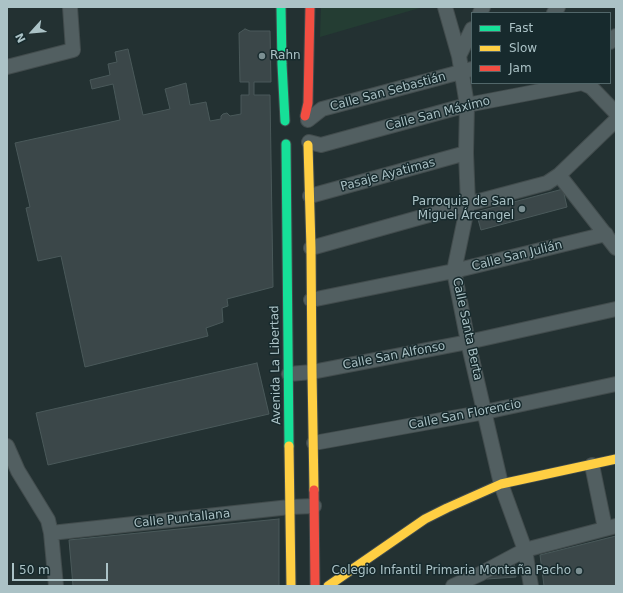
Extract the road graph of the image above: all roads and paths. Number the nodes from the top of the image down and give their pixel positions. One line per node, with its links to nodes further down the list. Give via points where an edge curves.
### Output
1 (70, 7): 8 (street, via 73,50)
2 (281, 7): 14 (street)
3 (310, 7): 15 (street)
4 (445, 7): 5 (street, Calle Santa Berta)
5 (451, 28): 6 (street, via 458,34); 7 (street, Calle Santa Berta)
6 (470, 32): 7 (street)
7 (459, 56): 9 (street, Calle Santa Berta)
8 (7, 67)
9 (467, 71): 11 (street, Calle Santa Berta); 15 (street, Calle San Sebastián, via 322,109)
10 (571, 84): 11 (street, Calle San Máximo); 12 (street, Calle San Máximo, via 591,87)
11 (467, 105): 15 (street, Calle San Máximo, via 321,145); 17 (street, Calle Santa Berta)
12 (616, 113)
13 (616, 120): 18 (street)
14 (284, 127): 15 (street, via 291,116 295,115); 16 (street, Avenida La Libertad)
15 (305, 136): 16 (street); 19 (street)
16 (286, 144): 29 (street, Avenida La Libertad)
17 (466, 154): 19 (street, Pasaje Ayatimas); 20 (street, Calle Santa Berta)
18 (559, 174): 20 (street, via 547,184); 21 (street)
19 (310, 196): 22 (street)
20 (468, 204): 22 (street); 24 (street, Calle Santa Berta)
21 (606, 234): 23 (street); 24 (street, Calle San Julián)
22 (311, 248): 25 (street)
23 (616, 248)
24 (454, 271): 25 (street, Calle San Julián); 27 (street, Calle Santa Berta)
25 (311, 300): 28 (street)
26 (616, 309): 27 (street, Calle San Alfonso)
27 (468, 342): 28 (street, Calle San Alfonso); 31 (street, Calle Santa Berta)
28 (312, 372): 29 (street, Calle San Alfonso); 32 (street)
29 (288, 374): 38 (street, Avenida La Libertad)
30 (616, 384): 31 (street, Calle San Florencio)
31 (485, 412): 32 (street, Calle San Florencio); 36 (street, Calle Santa Berta)
32 (314, 443): 37 (street)
33 (7, 446): 40 (street, via 18,471 48,520)
34 (616, 459): 35 (street)
35 (592, 465): 36 (street); 39 (street)
36 (501, 484): 41 (street, Calle Santa Berta); 46 (street, via 425,519)
37 (314, 506): 38 (street, Calle Puntallana); 45 (street)
38 (290, 507): 40 (street, Calle Puntallana); 44 (street, Avenida La Libertad)
39 (611, 527): 41 (street)
40 (51, 533): 43 (street)
41 (525, 550): 42 (street); 48 (street, Calle Santa Berta)
42 (480, 579): 47 (street)
43 (56, 586)
44 (291, 586)
45 (315, 586)
46 (328, 586)
47 (453, 586)
48 (530, 586)

